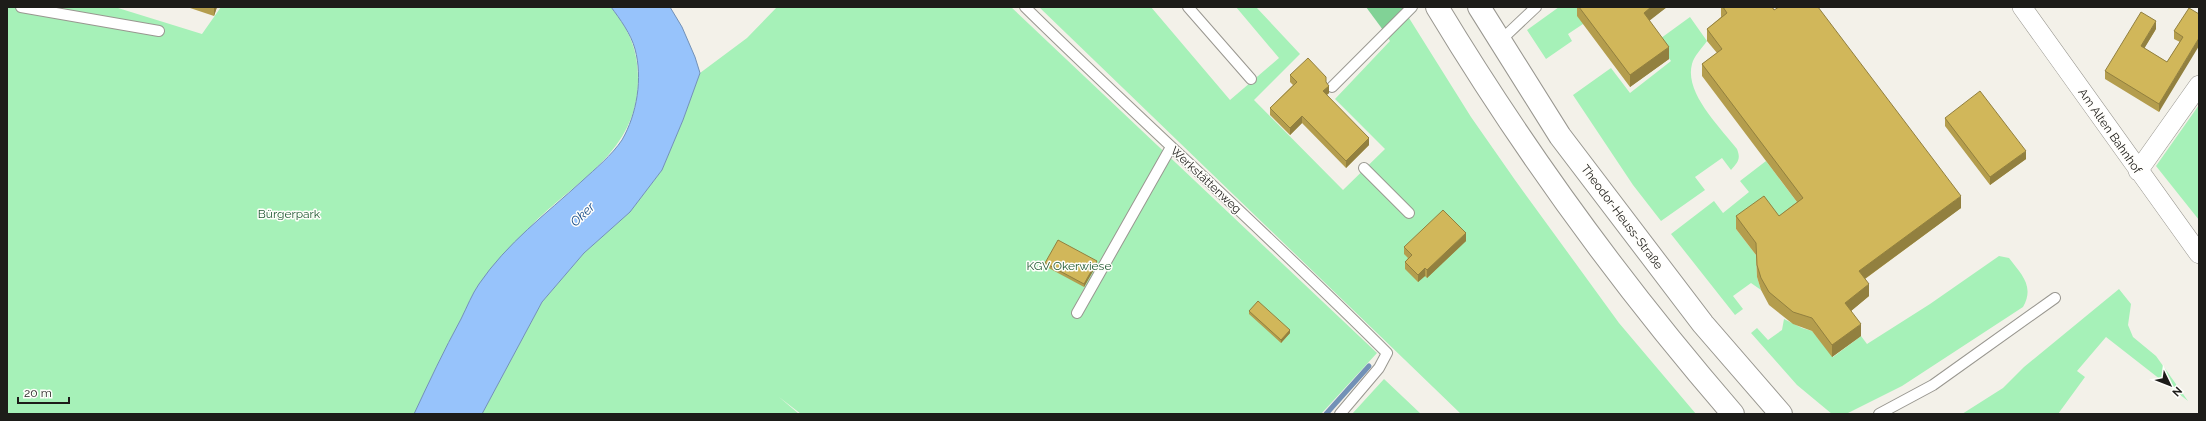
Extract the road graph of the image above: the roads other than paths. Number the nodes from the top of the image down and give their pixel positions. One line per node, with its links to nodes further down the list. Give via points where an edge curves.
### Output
1 (21, 7): 9 (lane)
2 (1025, 7): 14 (lane, Werkstättenweg)
3 (1188, 7): 11 (lane)
4 (1412, 7): 13 (lane)
5 (1437, 7): 23 (main road, via 1536,162 1648,312)
6 (1479, 7): 10 (main road, Theodor-Heuss-Straße)
7 (1536, 7): 10 (lane)
8 (2022, 7): 16 (street, Am Alten Bahnhof)
9 (159, 31)
10 (1500, 41): 24 (main road, Theodor-Heuss-Straße, via 1564,142 1703,324)
11 (1251, 79)
12 (2199, 85): 16 (street)
13 (1332, 87)
14 (1171, 147): 20 (lane); 22 (lane, Werkstättenweg, via 1387,353 1379,368)
15 (1364, 168): 17 (lane)
16 (2138, 171): 18 (street, Am Alten Bahnhof)
17 (1409, 213)
18 (2199, 254)
19 (2055, 298): 21 (lane)
20 (1077, 313)
21 (1933, 385): 25 (lane); 26 (lane)
22 (1340, 414)
23 (1732, 414)
24 (1781, 414)
25 (1879, 414)
26 (1894, 414)

